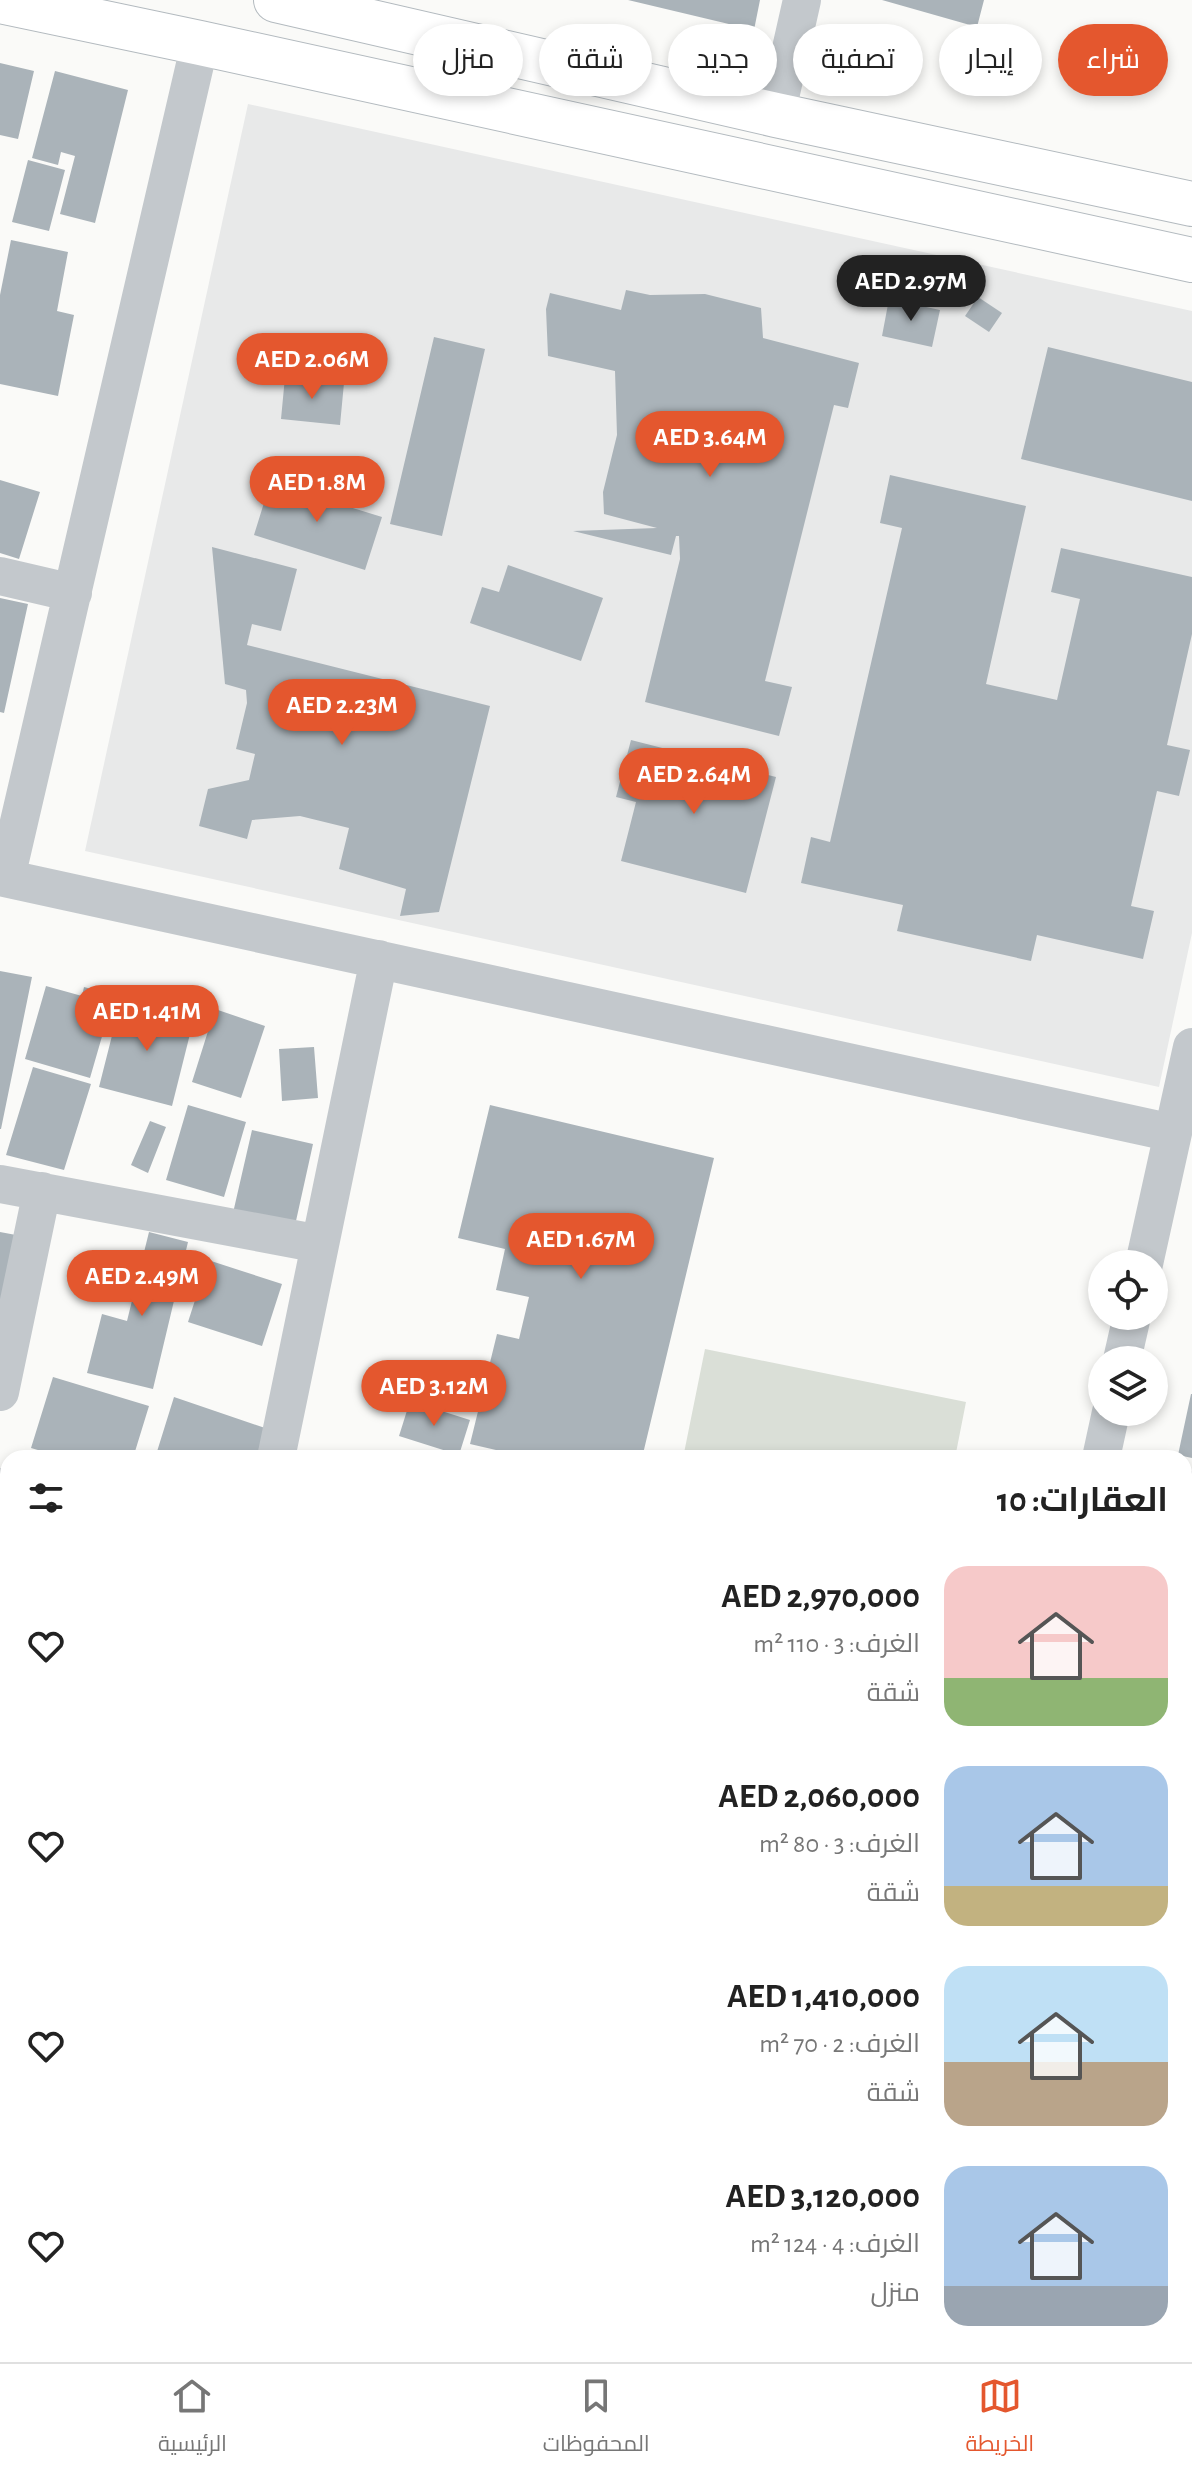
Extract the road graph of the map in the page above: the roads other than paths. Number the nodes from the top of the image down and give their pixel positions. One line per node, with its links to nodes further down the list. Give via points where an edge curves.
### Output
1 (276, 0): 5 (street)
2 (802, 0): 5 (street)
3 (0, 1): 4 (street)
4 (200, 43): 7 (street); 9 (street)
5 (776, 115): 6 (street)
6 (1192, 204)
7 (1192, 260)
8 (0, 576): 9 (street)
9 (73, 593): 10 (street)
10 (3, 877): 11 (street)
11 (379, 959): 13 (street); 16 (street)
12 (1192, 1047): 13 (street)
13 (1173, 1133): 17 (street)
14 (0, 1184): 15 (street)
15 (42, 1191): 16 (street); 18 (street)
16 (320, 1244): 20 (street)
17 (1147, 1250)
18 (0, 1392)
19 (1108, 1426): 21 (street)
20 (278, 1450)
21 (1103, 1450)

